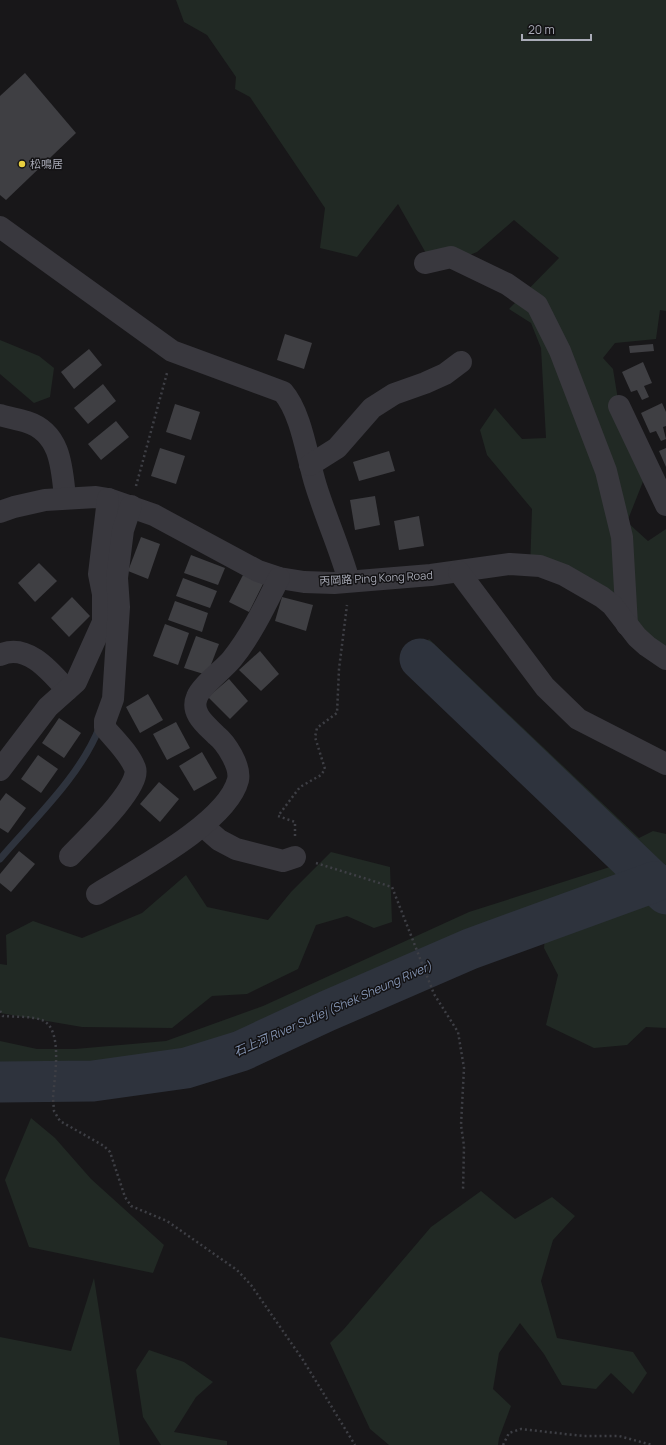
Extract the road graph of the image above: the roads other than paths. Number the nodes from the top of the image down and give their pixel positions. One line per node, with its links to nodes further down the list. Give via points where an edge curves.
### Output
1 (0, 227): 6 (street, via 172,351 283,392 296,416)
2 (425, 263): 15 (street, via 450,257 507,284 537,305 560,351 606,471 622,537)
3 (460, 362): 6 (street, via 445,374 394,394 372,408 337,448)
4 (619, 406): 9 (street)
5 (0, 415): 7 (street, via 27,421 38,426 48,436 61,460)
6 (310, 465): 14 (street)
7 (65, 498): 8 (street, 丙岡路 Ping Kong Road); 11 (street, 丙岡路 Ping Kong Road)
8 (108, 499): 10 (street, 丙岡路 Ping Kong Road); 18 (street, via 99,574 103,594 103,622 76,682)
9 (666, 505)
10 (131, 506): 13 (street, 丙岡路 Ping Kong Road, via 166,521 252,568); 22 (street, via 123,530 116,578 119,607 113,699 105,728 126,753 135,769 134,780 117,807)
11 (0, 512)
12 (459, 572): 14 (street, 丙岡路 Ping Kong Road); 15 (street, 丙岡路 Ping Kong Road, via 525,564 552,569 602,597 612,605); 19 (street, via 545,687 578,719)
13 (279, 578): 14 (street, 丙岡路 Ping Kong Road, via 304,582); 21 (street, via 252,632 231,660 197,697 196,709 201,720 220,738 234,758 238,778 229,799)
14 (349, 581)
15 (627, 625): 17 (street, 丙岡路 Ping Kong Road, via 647,646)
16 (0, 655): 18 (street, via 18,652 37,659)
17 (666, 659)
18 (67, 690): 20 (street, via 48,707)
19 (666, 764)
20 (0, 770)
21 (203, 826): 23 (street, via 219,840 236,849 283,861); 24 (street)
22 (70, 856)
23 (295, 857)
24 (96, 894)

